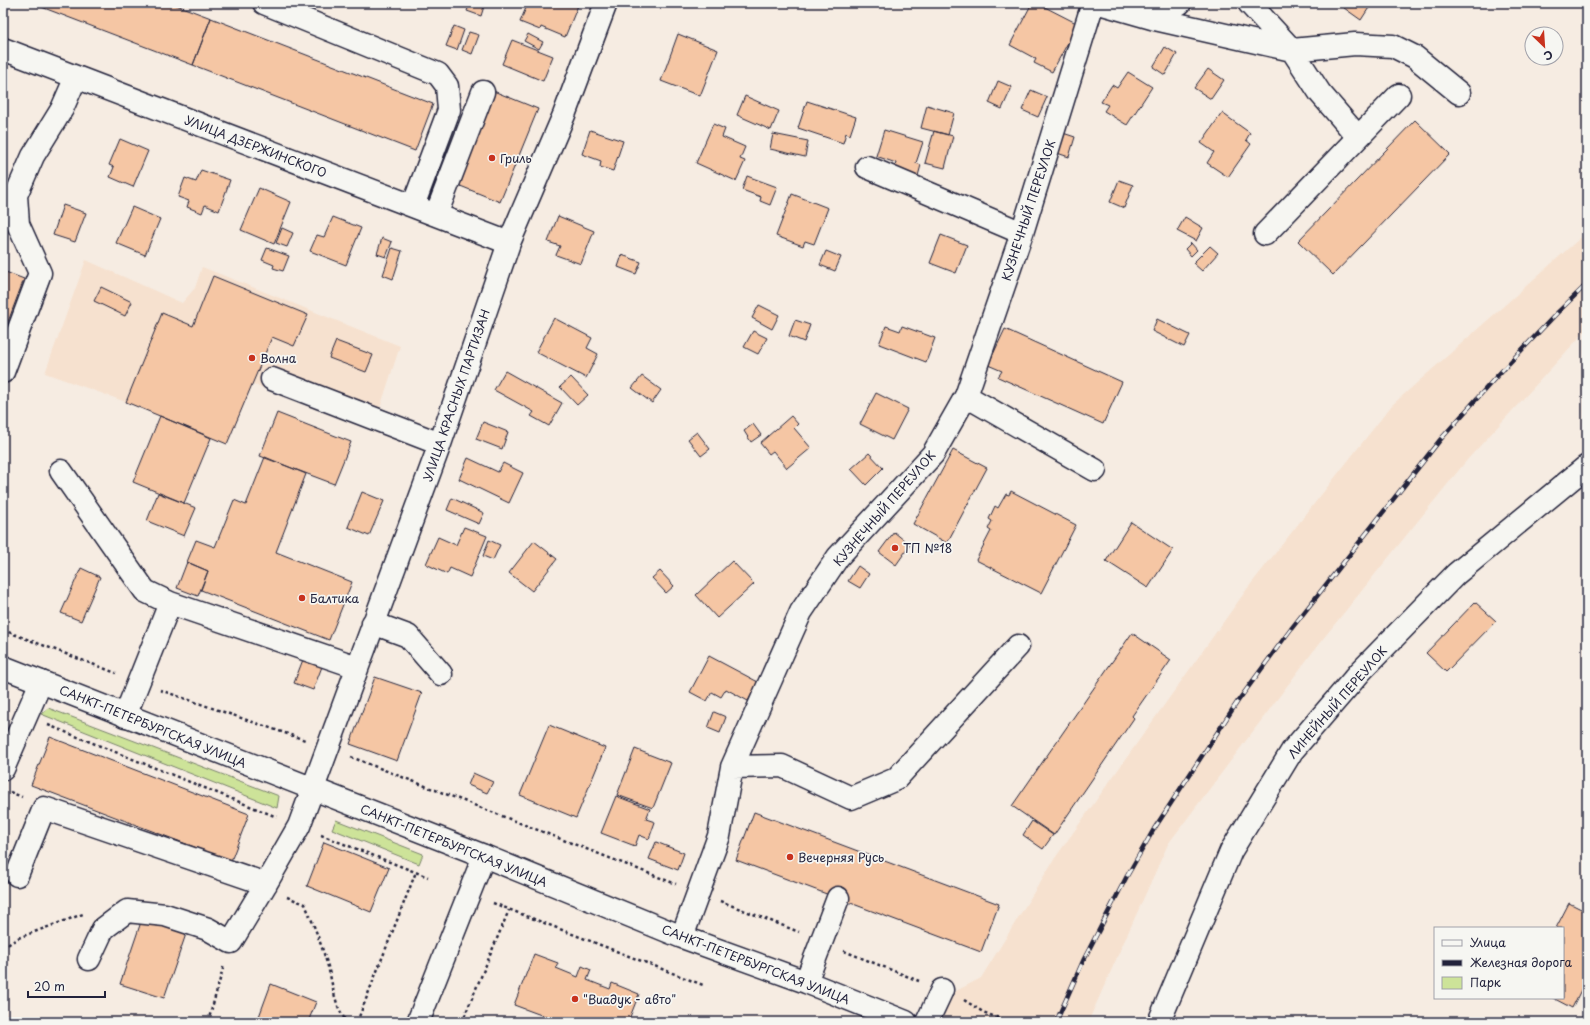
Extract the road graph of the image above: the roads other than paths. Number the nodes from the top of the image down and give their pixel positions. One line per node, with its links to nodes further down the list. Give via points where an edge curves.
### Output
1 (264, 3): 16 (street, via 438,74 447,86 449,110)
2 (606, 3): 22 (street, УЛИЦА КРАСНЫХ ПАРТИЗАН, via 564,116)
3 (1093, 3): 19 (street, КУЗНЕЧНЫЙ ПЕРЕУЛОК)
4 (1099, 3): 7 (street)
5 (1180, 3): 7 (street)
6 (1249, 3): 9 (street)
7 (1155, 19): 9 (street)
8 (3, 49): 10 (street, УЛИЦА ДЗЕРЖИНСКОГО)
9 (1292, 50): 12 (street, via 1355,44 1393,46 1415,57); 14 (street, via 1320,93)
10 (76, 77): 16 (street, УЛИЦА ДЗЕРЖИНСКОГО); 21 (street, via 62,109 32,156 16,195 18,224)
11 (483, 92): 17 (street)
12 (1459, 93)
13 (1399, 95): 14 (street)
14 (1358, 137): 20 (street)
15 (867, 167): 19 (street)
16 (413, 206): 17 (street, УЛИЦА ДЗЕРЖИНСКОГО)
17 (436, 215): 22 (street, УЛИЦА ДЗЕРЖИНСКОГО)
18 (3, 231): 21 (street)
19 (1022, 233): 25 (street, КУЗНЕЧНЫЙ ПЕРЕУЛОК)
20 (1265, 234)
21 (24, 238): 23 (street, via 40,273)
22 (509, 243): 26 (street, УЛИЦА КРАСНЫХ ПАРТИЗАН)
23 (3, 372)
24 (272, 379): 26 (street)
25 (966, 396): 28 (street); 39 (street, КУЗНЕЧНЫЙ ПЕРЕУЛОК, via 933,454 838,558 801,612)
26 (440, 444): 31 (street, УЛИЦА КРАСНЫХ ПАРТИЗАН)
27 (1587, 466): 53 (street, ЛИНЕЙНЫЙ ПЕРЕУЛОК, via 1456,574 1361,671 1292,751 1231,851)
28 (1095, 470)
29 (61, 471): 30 (street, via 145,591)
30 (170, 603): 34 (street); 37 (street)
31 (373, 623): 34 (street, УЛИЦА КРАСНЫХ ПАРТИЗАН); 35 (street, via 408,636)
32 (1018, 646): 39 (street, via 896,779 889,782 851,798 782,766)
33 (3, 667): 36 (street, САНКТ-ПЕТЕРБУРГСКАЯ УЛИЦА)
34 (357, 667): 41 (street, УЛИЦА КРАСНЫХ ПАРТИЗАН)
35 (441, 674)
36 (41, 682): 37 (street, САНКТ-ПЕТЕРБУРГСКАЯ УЛИЦА); 38 (street, via 27,716)
37 (125, 716): 41 (street, САНКТ-ПЕТЕРБУРГСКАЯ УЛИЦА)
38 (8, 743): 40 (street)
39 (732, 767): 46 (street, КУЗНЕЧНЫЙ ПЕРЕУЛОК, via 719,836)
40 (3, 769)
41 (312, 788): 42 (street, САНКТ-ПЕТЕРБУРГСКАЯ УЛИЦА); 44 (street, УЛИЦА КРАСНЫХ ПАРТИЗАН, via 299,826)
42 (484, 856): 46 (street, САНКТ-ПЕТЕРБУРГСКАЯ УЛИЦА); 50 (street)
43 (17, 875): 44 (street, via 44,808)
44 (265, 886): 47 (street, УЛИЦА КРАСНЫХ ПАРТИЗАН, via 231,942 208,929 165,915 127,911 103,930)
45 (838, 898): 48 (street)
46 (682, 937): 48 (street, САНКТ-ПЕТЕРБУРГСКАЯ УЛИЦА)
47 (89, 959)
48 (806, 982): 51 (street, САНКТ-ПЕТЕРБУРГСКАЯ УЛИЦА)
49 (951, 994): 52 (street)
50 (422, 1021)
51 (906, 1022)
52 (927, 1022)
53 (1159, 1022)

